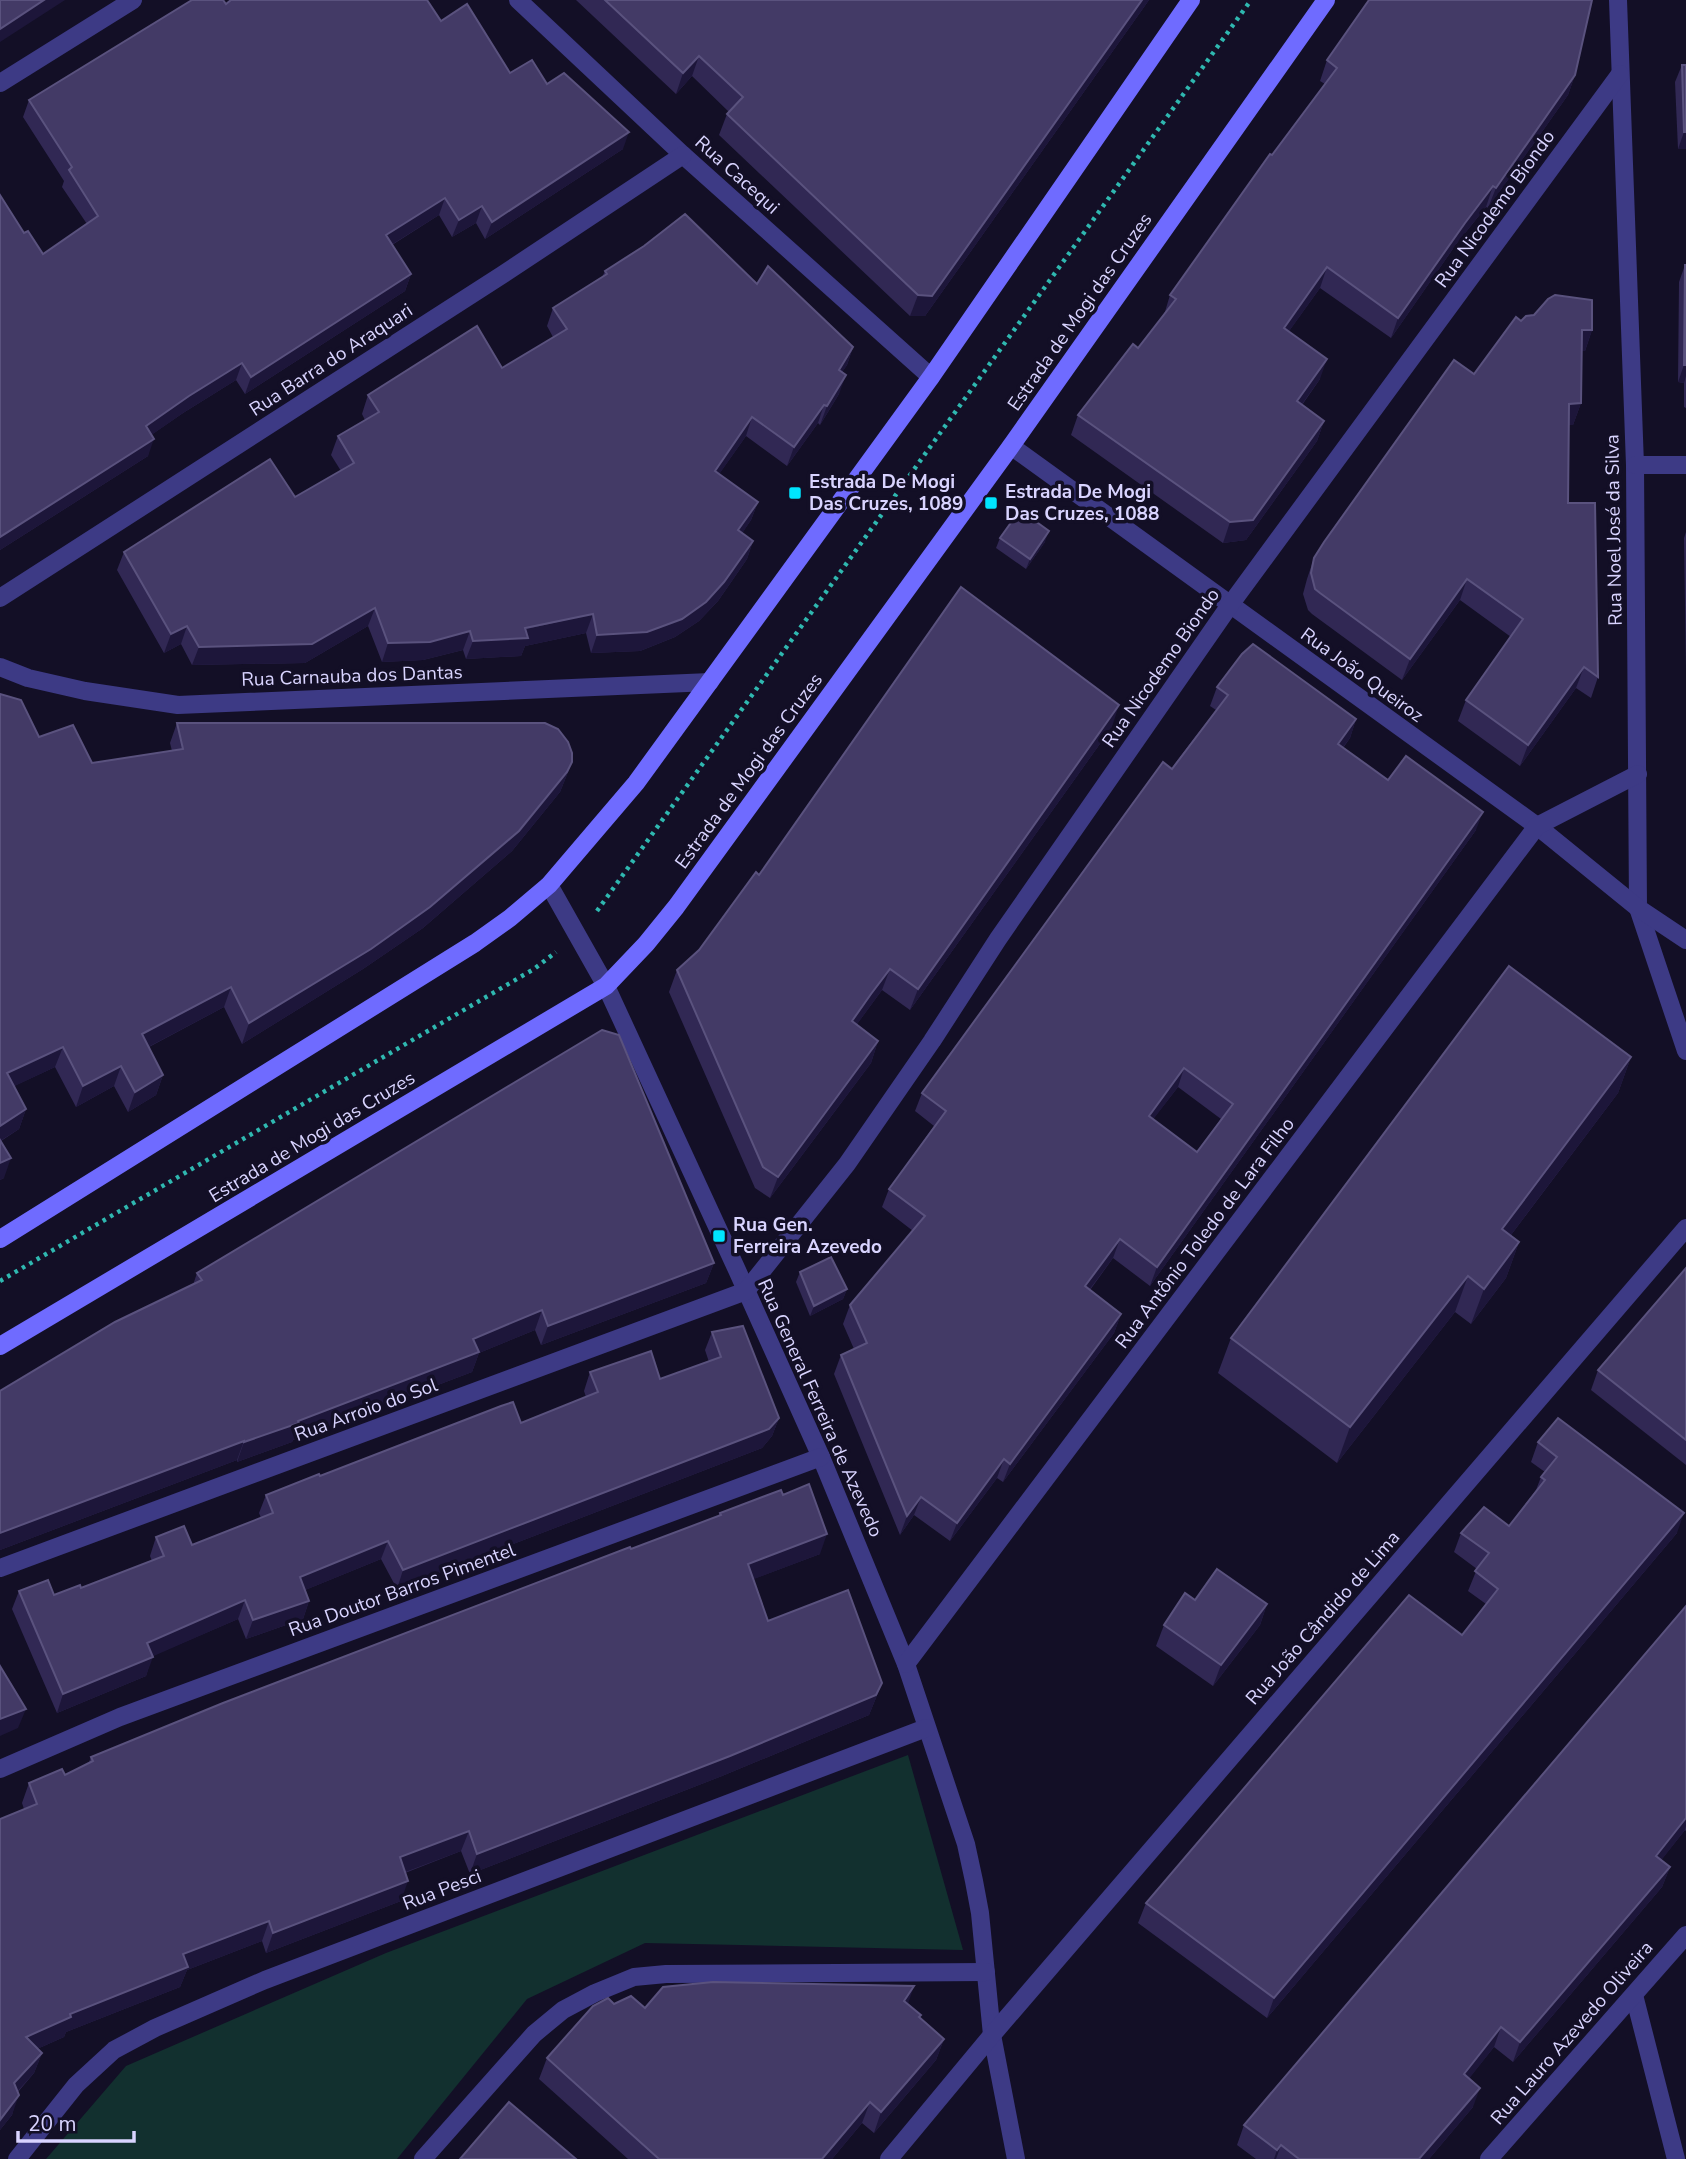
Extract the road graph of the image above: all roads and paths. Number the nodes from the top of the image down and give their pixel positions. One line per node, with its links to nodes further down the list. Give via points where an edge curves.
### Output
1 (133, 0): 7 (street)
2 (518, 0): 8 (street, Rua Cacequi)
3 (1191, 0): 9 (main road)
4 (1325, 0): 10 (main road, Estrada de Mogi das Cruzes)
5 (1618, 0): 6 (street, Rua Noel José da Silva)
6 (1620, 74): 11 (street, Rua Noel José da Silva); 14 (street, Rua Nicodemo Biondo)
7 (0, 83)
8 (683, 155): 9 (street, Rua Cacequi); 13 (street, Rua Barra do Araquari)
9 (932, 377): 16 (main road)
10 (1012, 446): 14 (street, Rua João Queiroz); 22 (main road, Estrada de Mogi das Cruzes, via 684,896)
11 (1635, 465): 12 (street); 17 (street, Rua Noel José da Silva)
12 (1686, 465)
13 (0, 598)
14 (1230, 605): 18 (street, Rua João Queiroz); 26 (street, Rua Nicodemo Biondo, via 847,1164)
15 (0, 667): 16 (street, Rua Carnauba dos Dantas, via 85,691 178,705)
16 (710, 682): 19 (main road, via 636,783)
17 (1638, 774): 18 (street); 20 (street, Rua Noel José da Silva)
18 (1537, 826): 20 (street, Rua João Queiroz); 30 (street, Rua Antônio Toledo de Lara Filho)
19 (549, 886): 22 (street, Rua General Ferreira de Azevedo); 25 (main road, via 444,962)
20 (1638, 908): 21 (street, Rua João Queiroz); 23 (street, Rua Noel José da Silva)
21 (1686, 940)
22 (606, 986): 26 (street, Rua General Ferreira de Azevedo); 27 (main road, Estrada de Mogi das Cruzes)
23 (1686, 1051)
24 (1686, 1228): 36 (street, Rua João Cândido de Lima)
25 (0, 1239)
26 (746, 1291): 28 (street, Rua General Ferreira de Azevedo); 29 (street, Rua Arroio do Sol)
27 (0, 1346)
28 (821, 1457): 30 (street, Rua General Ferreira de Azevedo); 32 (street, Rua Doutor Barros Pimentel, via 120,1717)
29 (0, 1568)
30 (906, 1664): 31 (street, Rua General Ferreira de Azevedo)
31 (926, 1728): 34 (street, Rua General Ferreira de Azevedo, via 966,1844); 37 (street, Rua Pesci, via 265,1980 155,2028 114,2050 76,2085)
32 (0, 1769)
33 (1686, 1935): 35 (street, Rua Lauro Azevedo Oliveira)
34 (986, 1972): 36 (street, Rua General Ferreira de Azevedo); 38 (street, via 634,1976 563,2010 534,2034)
35 (1634, 1995): 41 (street, Rua Lauro Azevedo Oliveira); 42 (street)
36 (992, 2035): 39 (street, Rua João Cândido de Lima); 40 (street, Rua General Ferreira de Azevedo)
37 (17, 2159)
38 (423, 2159)
39 (889, 2159)
40 (1016, 2159)
41 (1489, 2159)
42 (1676, 2159)

